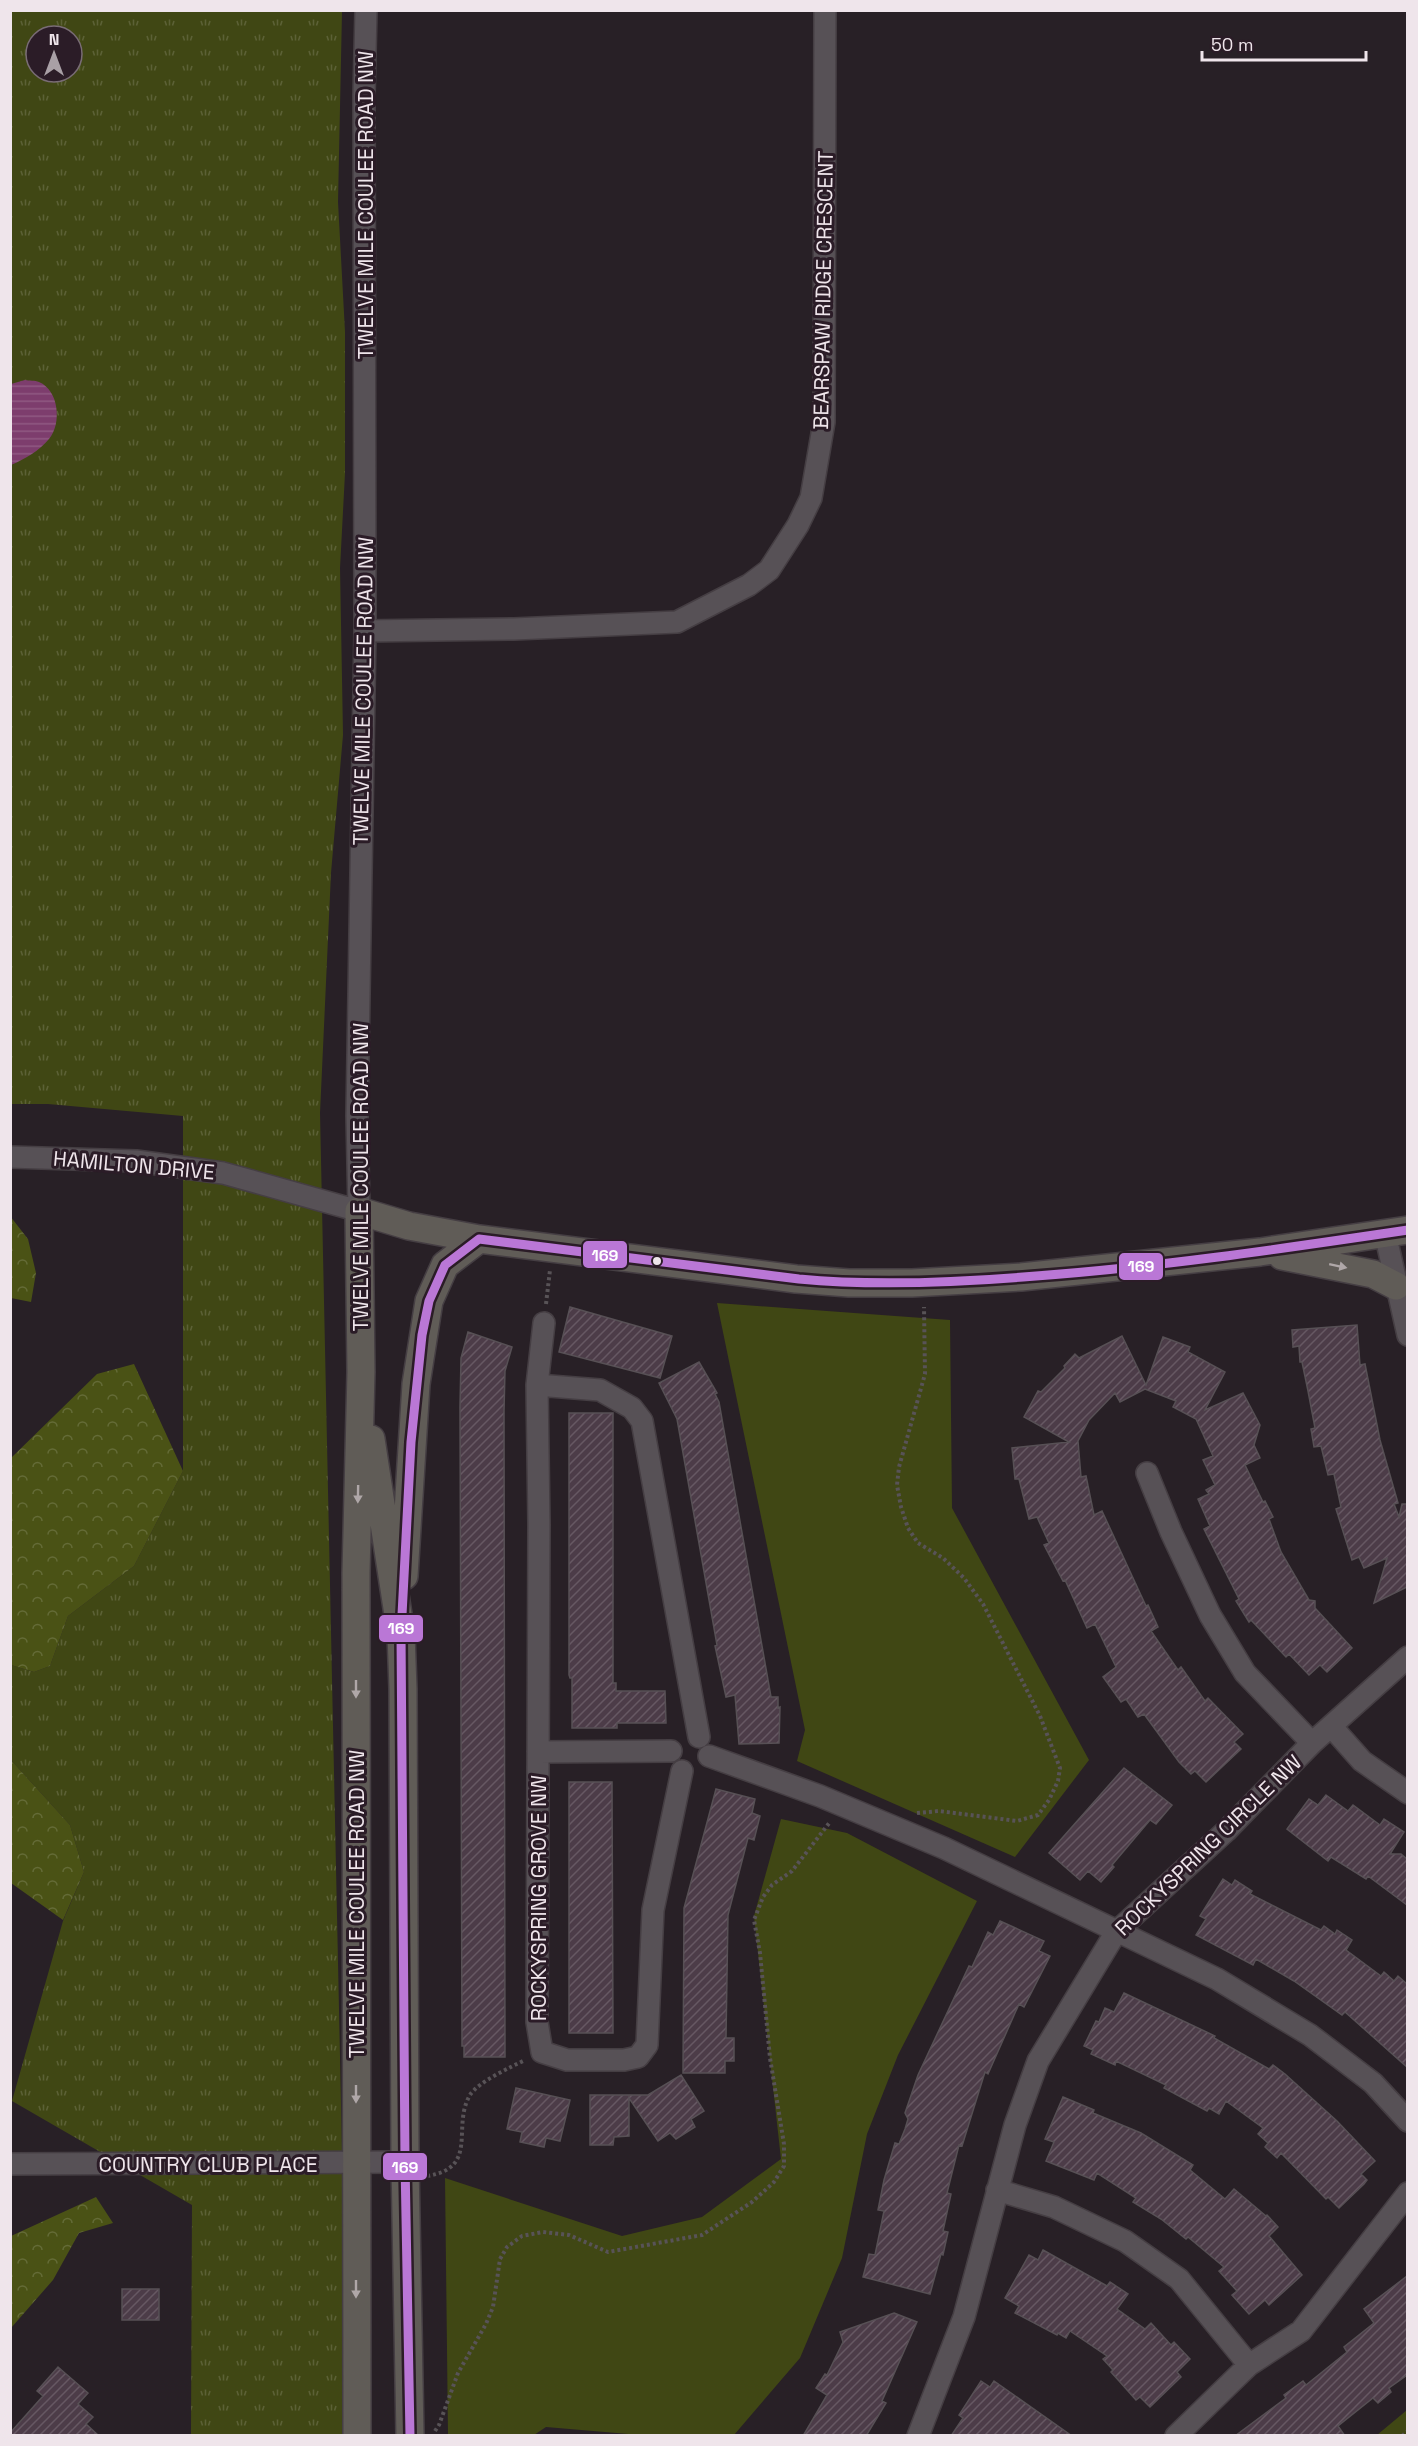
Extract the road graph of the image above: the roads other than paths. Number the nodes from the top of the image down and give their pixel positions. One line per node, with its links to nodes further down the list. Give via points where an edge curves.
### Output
1 (366, 10): 3 (street, TWELVE MILE COULEE ROAD NW)
2 (825, 10): 3 (street, BEARSPAW RIDGE CRESCENT, via 824,422 811,498 769,570 749,585 677,622)
3 (365, 631): 5 (street, TWELVE MILE COULEE ROAD NW)
4 (10, 1157): 5 (street, HAMILTON DRIVE, via 136,1161 223,1173)
5 (359, 1211): 7 (main road, via 409,1226); 12 (main road, TWELVE MILE COULEE ROAD NW)
6 (1396, 1231): 8 (main road); 9 (street)
7 (479, 1239): 8 (main road, via 849,1283 1021,1277); 15 (main road, via 445,1265 429,1301 414,1407)
8 (1260, 1252): 9 (main road, one-way to 9, via 1373,1274)
9 (1396, 1286): 11 (street)
10 (544, 1323): 13 (street, ROCKYSPRING GROVE NW)
11 (1407, 1335)
12 (361, 1372): 15 (main road, TWELVE MILE COULEE ROAD NW); 27 (main road, TWELVE MILE COULEE ROAD NW, one-way to 27, via 356,1573)
13 (537, 1385): 18 (street, via 600,1390 632,1408 642,1420); 21 (street, ROCKYSPRING GROVE NW)
14 (1147, 1473): 19 (street, via 1210,1615 1245,1673)
15 (401, 1634): 29 (main road, TWELVE MILE COULEE ROAD NW)
16 (1407, 1657): 17 (street, ROCKYSPRING CIRCLE NW)
17 (1331, 1726): 19 (street, ROCKYSPRING CIRCLE NW); 24 (street, via 1362,1761)
18 (699, 1737): 20 (street, via 682,1737); 22 (street, via 707,1745)
19 (1312, 1743): 25 (street, ROCKYSPRING CIRCLE NW, via 1226,1831)
20 (671, 1751): 21 (street, ROCKYSPRING GROVE NW); 23 (street, via 673,1762)
21 (538, 1752): 23 (street, ROCKYSPRING GROVE NW, via 537,2022 542,2052 567,2060 624,2060 638,2057 647,2045 653,1910)
22 (709, 1756): 23 (street, via 699,1771); 25 (street, via 891,1825)
23 (682, 1771)
24 (1407, 1793)
25 (1116, 1932): 26 (street, via 1217,1979 1310,2035 1373,2083); 30 (street, ROCKYSPRING CIRCLE NW, via 1038,2061)
26 (1407, 2121)
27 (356, 2162): 28 (street, COUNTRY CLUB PLACE); 29 (street, COUNTRY CLUB PLACE); 33 (main road, TWELVE MILE COULEE ROAD NW, one-way to 33)
28 (10, 2164)
29 (405, 2171): 34 (main road, TWELVE MILE COULEE ROAD NW)
30 (997, 2190): 32 (street, via 1054,2207 1125,2241 1179,2279); 35 (street, ROCKYSPRING CIRCLE NW, via 964,2317)
31 (1407, 2193): 32 (street, via 1301,2331)
32 (1249, 2365): 36 (street)
33 (357, 2436)
34 (410, 2436)
35 (918, 2436)
36 (1176, 2436)

